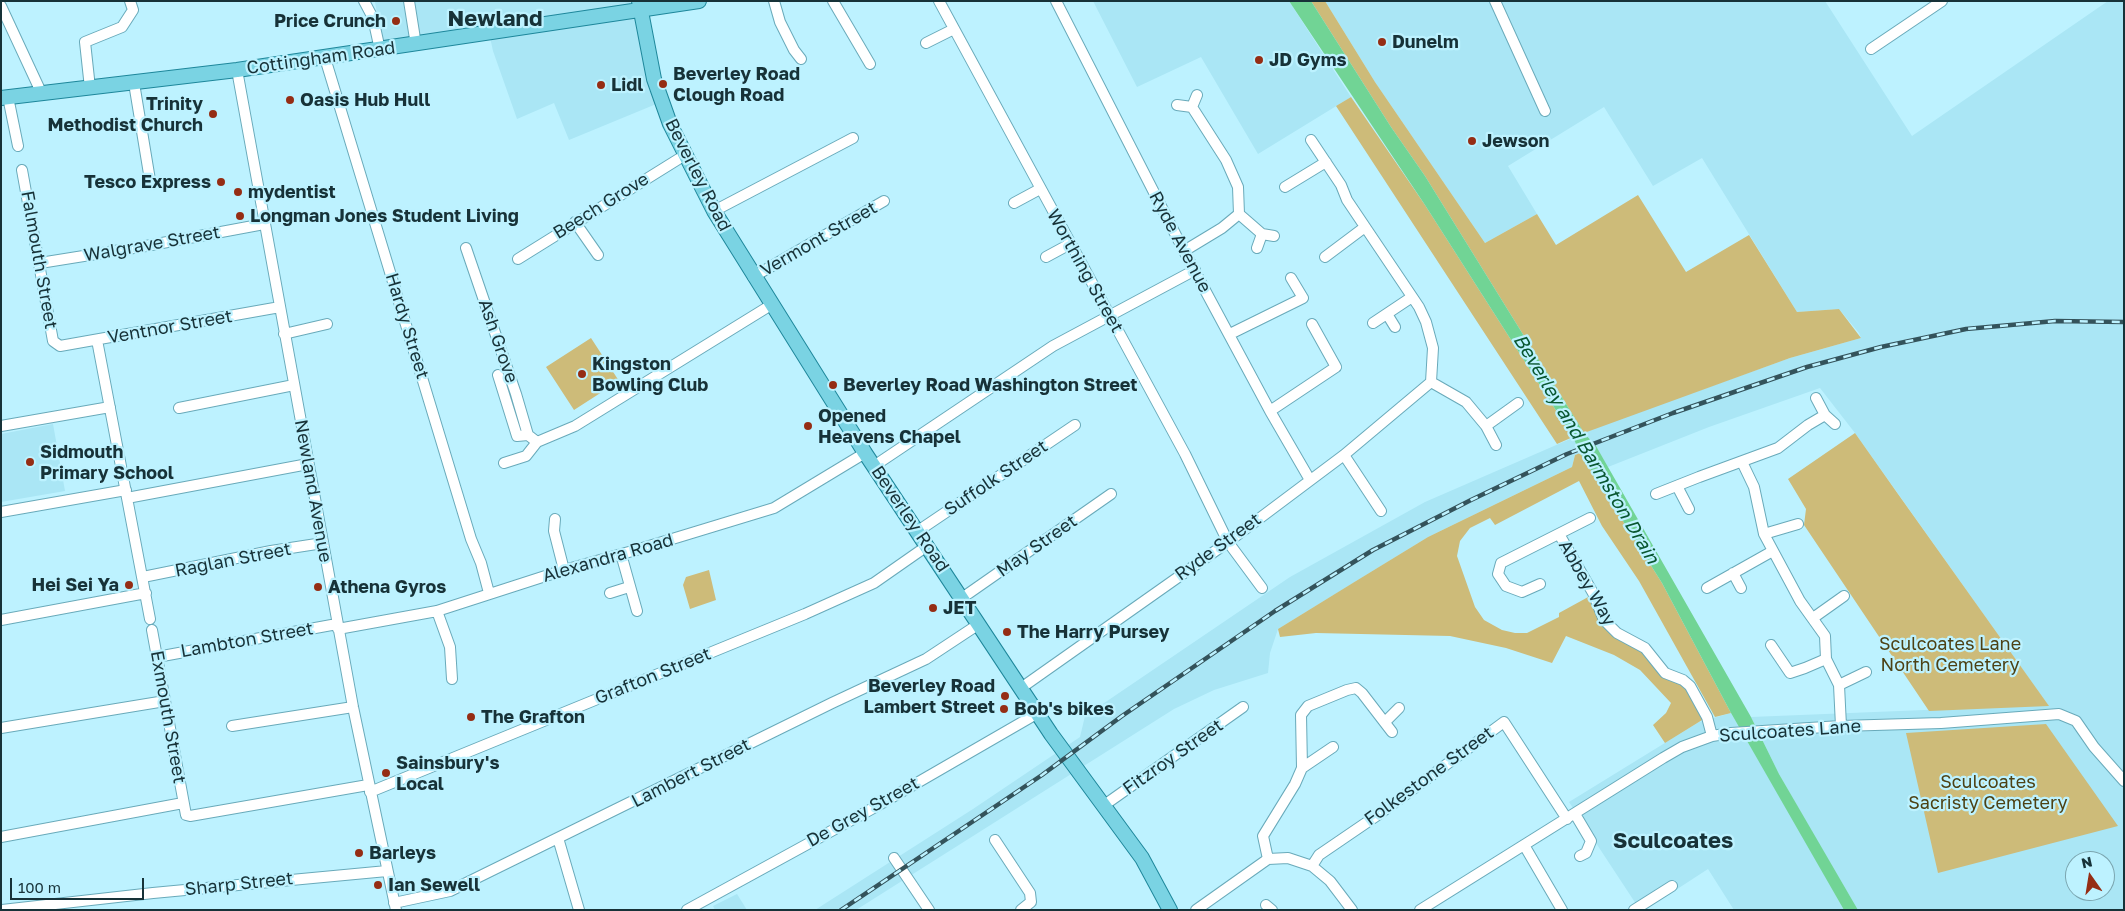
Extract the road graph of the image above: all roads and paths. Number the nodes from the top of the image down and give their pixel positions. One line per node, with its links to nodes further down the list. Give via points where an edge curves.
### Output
1 (130, 1): 23 (street, via 132,10 122,27 85,42)
2 (364, 1): 17 (street, via 373,18)
3 (409, 1): 15 (street)
4 (699, 1): 12 (main road, Cottingham Road)
5 (774, 1): 19 (street, via 780,22)
6 (834, 1): 20 (street)
7 (939, 1): 13 (street, Worthing Street)
8 (1056, 1): 51 (street, Ryde Avenue)
9 (1495, 1): 29 (street)
10 (1942, 1): 16 (street)
11 (1, 6): 24 (street)
12 (640, 6): 15 (main road, Cottingham Road); 33 (main road, Beverley Road, via 654,79)
13 (954, 29): 14 (street); 38 (street, Worthing Street)
14 (926, 43)
15 (416, 45): 17 (main road, Cottingham Road)
16 (1871, 49)
17 (380, 50): 18 (main road, Cottingham Road)
18 (325, 58): 21 (main road, Cottingham Road); 124 (street, Hardy Street)
19 (801, 60)
20 (870, 64)
21 (237, 70): 22 (main road, Cottingham Road); 44 (street, Newland Avenue)
22 (134, 83): 23 (main road, Cottingham Road); 36 (street)
23 (90, 88): 24 (main road, Cottingham Road)
24 (41, 92): 26 (main road, Cottingham Road)
25 (1197, 95): 28 (street)
26 (5, 97): 32 (street)
27 (1178, 106): 28 (street)
28 (1192, 107): 42 (street, via 1226,160 1238,187)
29 (1545, 111)
30 (853, 138): 41 (street)
31 (1311, 140): 34 (street)
32 (18, 146)
33 (685, 155): 41 (main road, Beverley Road); 43 (street, Beech Grove)
34 (1326, 162): 37 (street); 45 (street)
35 (22, 170): 56 (street, Falmouth Street)
36 (150, 180)
37 (1285, 187)
38 (1040, 189): 40 (street); 48 (street, Worthing Street)
39 (884, 201): 58 (street, Vermont Street)
40 (1014, 203)
41 (714, 211): 58 (main road, Beverley Road)
42 (1239, 214): 46 (street); 51 (street)
43 (574, 222): 52 (street); 55 (street, Beech Grove)
44 (264, 224): 56 (street, Walgrave Street); 62 (street, Newland Avenue)
45 (1365, 227): 54 (street); 60 (street)
46 (1262, 234): 47 (street); 50 (street)
47 (1274, 236)
48 (1070, 244): 53 (street); 64 (street, Worthing Street)
49 (466, 248): 86 (street, Ash Grove)
50 (1257, 248)
51 (1184, 251): 57 (street, Ryde Avenue)
52 (598, 256)
53 (1046, 257)
54 (1324, 257)
55 (518, 259)
56 (40, 263): 72 (street, Falmouth Street, via 53,340)
57 (1195, 270): 64 (street); 70 (street, Ryde Avenue)
58 (753, 277): 61 (main road, Beverley Road)
59 (1291, 278): 70 (street, via 1303,298)
60 (1412, 297): 63 (street); 74 (street, via 1426,322 1433,348)
61 (771, 304): 87 (street, via 575,426); 89 (main road, Beverley Road)
62 (280, 307): 69 (street, Newland Avenue); 71 (street, Ventnor Street)
63 (1387, 314): 65 (street); 68 (street)
64 (1110, 317): 94 (street, via 1053,346); 109 (street, Worthing Street, via 1185,454)
65 (1373, 323)
66 (327, 324): 69 (street)
67 (1312, 324): 80 (street, via 1336,367)
68 (1395, 327)
69 (284, 334): 75 (street, Newland Avenue)
70 (1230, 334): 80 (street, Ryde Avenue)
71 (97, 340): 72 (street, Ventnor Street); 78 (street)
72 (60, 346)
73 (498, 375): 86 (street, Ash Grove, via 517,436)
74 (1431, 382): 85 (street, via 1466,402); 90 (street, Ryde Street)
75 (294, 385): 79 (street); 93 (street, Newland Avenue)
76 (1816, 398): 81 (street)
77 (1518, 403): 85 (street)
78 (110, 407): 84 (street); 97 (street)
79 (179, 408)
80 (1270, 411): 95 (street, Ryde Avenue)
81 (1825, 415): 82 (street); 91 (street, via 1778,448)
82 (1835, 424)
83 (1075, 425): 106 (street, Suffolk Street)
84 (1, 426)
85 (1486, 426): 88 (street)
86 (528, 435): 87 (street, Ash Grove)
87 (537, 442): 92 (street, via 526,456)
88 (1496, 445)
89 (865, 453): 94 (main road, Beverley Road); 113 (street, Alexandra Road, via 774,508)
90 (1344, 455): 95 (street, Ryde Street); 101 (street)
91 (1742, 462): 96 (street); 108 (street, via 1754,487)
92 (504, 463)
93 (308, 464): 97 (street); 110 (street, Newland Avenue)
94 (874, 466): 106 (main road, Beverley Road)
95 (1310, 480): 109 (street, Ryde Street)
96 (1677, 486): 99 (street); 100 (street)
97 (126, 494): 102 (street); 116 (street)
98 (1111, 494): 126 (street, May Street)
99 (1656, 494)
100 (1689, 510)
101 (1381, 511)
102 (1, 512)
103 (1590, 518): 107 (street, Abbey Way)
104 (555, 519): 114 (street, via 554,531)
105 (1798, 524): 108 (street)
106 (918, 531): 111 (main road, Beverley Road)
107 (1559, 534): 117 (street, Abbey Way, via 1501,562 1498,574 1506,586 1522,592); 152 (street, Abbey Way, via 1593,592 1604,620 1617,633 1645,648 1665,673 1690,686 1707,716)
108 (1764, 534): 112 (street)
109 (1228, 542): 119 (street, Worthing Street); 141 (street, Ryde Street)
110 (323, 543): 116 (street, Raglan Street); 133 (street, Newland Avenue)
111 (927, 546): 126 (main road, Beverley Road); 156 (street, Grafton Street, via 874,583 805,614)
112 (1771, 552): 115 (street); 129 (street)
113 (621, 554): 114 (street, Alexandra Road); 118 (street)
114 (564, 570): 124 (street, Alexandra Road)
115 (1733, 573): 120 (street); 121 (street)
116 (142, 577): 122 (street)
117 (1540, 584)
118 (629, 587): 123 (street); 128 (street)
119 (1262, 588)
120 (1707, 588)
121 (1742, 588)
122 (146, 593): 130 (street); 131 (street)
123 (610, 593)
124 (489, 594): 127 (street, Alexandra Road)
125 (1844, 596): 129 (street)
126 (962, 598): 132 (main road, Beverley Road)
127 (437, 611): 133 (street, Alexandra Road); 139 (street, via 450,647)
128 (637, 611)
129 (1813, 618): 137 (street, via 1825,636)
130 (150, 619)
131 (1, 620)
132 (979, 624): 141 (main road, Beverley Road); 161 (street, Lambert Street, via 926,659)
133 (338, 627): 136 (street, Lambton Street); 143 (street, Newland Avenue)
134 (152, 630): 136 (street, Exmouth Street)
135 (1771, 644): 137 (street, via 1790,673)
136 (157, 656): 142 (street, Exmouth Street)
137 (1826, 658): 140 (street)
138 (1866, 672): 140 (street)
139 (452, 679)
140 (1839, 685): 149 (street)
141 (1021, 688): 146 (main road, Beverley Road)
142 (165, 701): 150 (street); 157 (street, Exmouth Street)
143 (353, 707): 148 (street); 156 (street, Newland Avenue)
144 (1243, 707): 158 (street, Fitzroy Street)
145 (1399, 708): 147 (street)
146 (1038, 713): 158 (main road, Beverley Road); 173 (street, De Grey Street)
147 (1385, 722): 151 (street); 154 (street, via 1356,688 1308,706 1301,715)
148 (232, 726)
149 (1841, 726): 152 (street, Sculcoates Lane); 155 (street, Sculcoates Lane, via 1941,723 2059,714 2076,721)
150 (1, 728)
151 (1392, 732)
152 (1712, 736): 159 (street, Sculcoates Lane, via 1682,747)
153 (1333, 747): 154 (street)
154 (1302, 768): 166 (street, via 1263,836)
155 (2124, 781)
156 (369, 788): 157 (street, Grafton Street, via 190,816 186,815); 168 (street, Newland Avenue)
157 (183, 803): 160 (street)
158 (1102, 806): 176 (main road, Beverley Road, via 1142,858)
159 (1571, 816): 163 (street, Sculcoates Lane); 164 (street, via 1591,841 1586,853); 167 (street, Folkestone Street, via 1504,722 1319,855)
160 (1, 836)
161 (558, 838): 170 (street, Lambert Street, via 450,891); 172 (street)
162 (995, 840): 175 (street, via 1030,894 1031,902)
163 (1524, 845): 179 (street, Sculcoates Lane); 180 (street)
164 (1580, 856)
165 (894, 858): 174 (street)
166 (1268, 859): 167 (street, via 1288,858); 177 (street)
167 (1312, 866): 178 (street, via 1330,881)
168 (387, 871): 170 (street, Newland Avenue); 171 (street, Sharp Street)
169 (1672, 886): 181 (street)
170 (395, 906)
171 (2, 910)
172 (579, 910)
173 (687, 910)
174 (929, 910)
175 (1021, 910)
176 (1170, 910)
177 (1196, 910)
178 (1352, 910)
179 (1420, 910)
180 (1562, 910)
181 (1634, 910)

